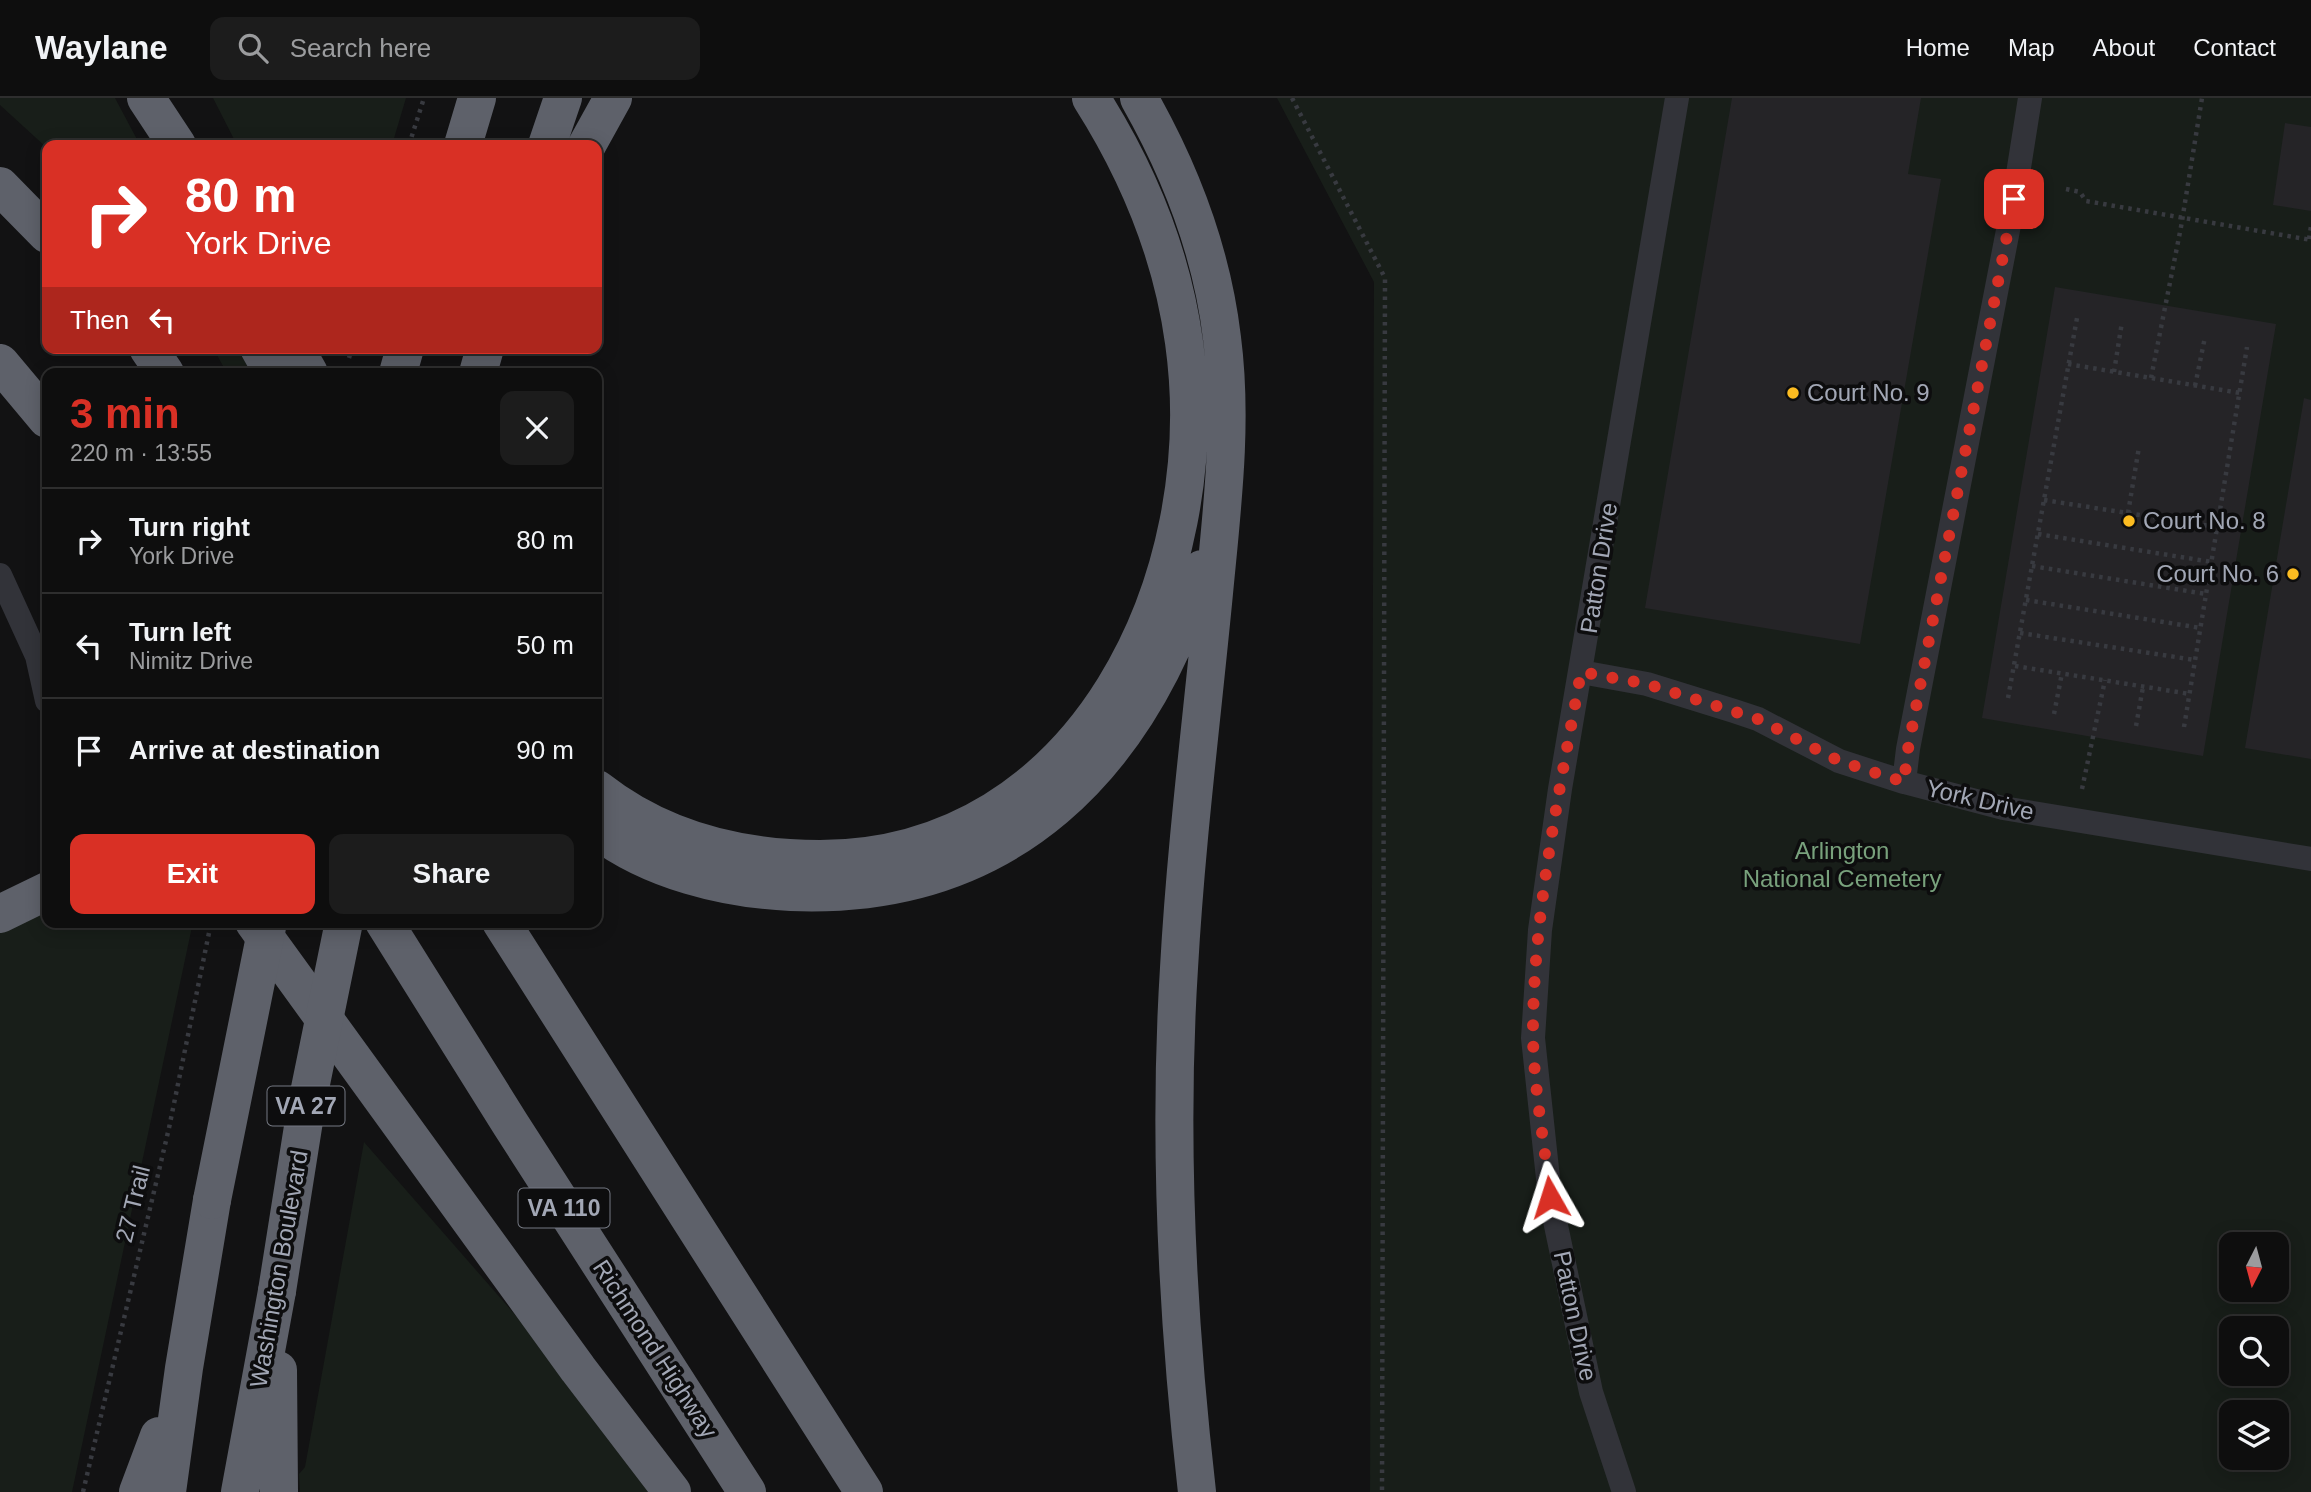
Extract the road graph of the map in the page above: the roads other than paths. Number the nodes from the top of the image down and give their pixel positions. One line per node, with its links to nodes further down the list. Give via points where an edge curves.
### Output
1 (144, 98): 9 (highway); 10 (highway)
2 (477, 98): 11 (highway)
3 (563, 98): 12 (highway)
4 (613, 98): 13 (highway)
5 (1091, 98): 23 (highway, via 1148,204 1177,298 1189,384 1187,465 1173,543 1146,626 1107,704 1057,764 994,813 957,831 882,853 802,859 723,850 649,822)
6 (1139, 98): 18 (highway, via 1180,177 1212,284 1226,388)
7 (1677, 98): 20 (lane, Patton Drive)
8 (2030, 98): 22 (lane)
9 (160, 140)
10 (173, 140)
11 (464, 140)
12 (549, 140)
13 (590, 140)
14 (0, 186): 15 (highway)
15 (42, 229)
16 (0, 363): 17 (highway)
17 (42, 413)
18 (1223, 493): 24 (highway, via 1191,603 1155,682 1127,729 1079,788 1010,841 928,877 886,887 803,892 718,883 639,854); 42 (highway, via 1188,847 1174,1052 1175,1238)
19 (0, 575): 21 (lane, via 37,656)
20 (1581, 672): 22 (lane, York Drive, via 1647,684 1758,719 1839,761); 43 (lane, Patton Drive, via 1540,930 1533,1038 1550,1197 1591,1392)
21 (42, 678)
22 (1904, 782): 25 (lane, York Drive, via 2003,807)
23 (602, 792)
24 (602, 833)
25 (2311, 859)
26 (42, 893): 27 (highway)
27 (0, 914)
28 (258, 928): 39 (highway)
29 (267, 928): 34 (highway, VA 27, bridge, via 212,1200)
30 (343, 928): 33 (highway, Washington Boulevard / VA 27, bridge, via 306,1108)
31 (388, 928): 40 (highway, Richmond Highway / VA 110)
32 (505, 928): 41 (highway)
33 (277, 1291): 37 (highway, Washington Boulevard / VA 27); 38 (highway)
34 (184, 1368): 35 (highway); 36 (highway, VA 27)
35 (138, 1492)
36 (167, 1492)
37 (240, 1492)
38 (279, 1492)
39 (672, 1492)
40 (747, 1492)
41 (864, 1492)
42 (1197, 1492)
43 (1624, 1492)

